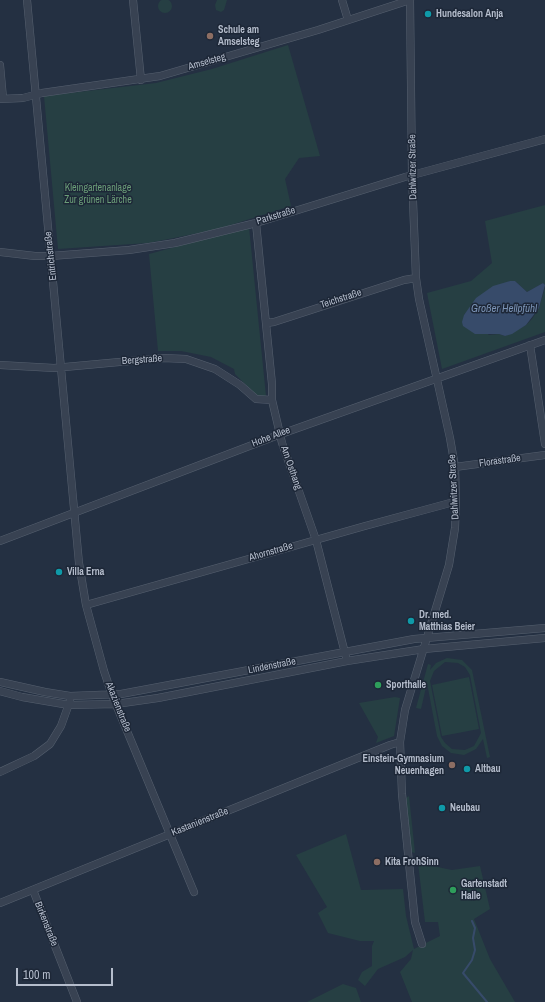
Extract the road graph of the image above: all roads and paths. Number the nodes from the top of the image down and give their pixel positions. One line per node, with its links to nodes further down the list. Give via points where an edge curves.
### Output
1 (27, 0): 8 (street, Entrichstraße)
2 (133, 0): 7 (street)
3 (342, 0): 5 (street)
4 (410, 0): 5 (street, Amselsteg); 11 (street, Dahlwitzer Straße)
5 (348, 20): 7 (street, Amselsteg)
6 (0, 65): 9 (street)
7 (141, 80): 8 (street, Amselsteg)
8 (37, 94): 9 (street, Amselsteg, via 23,98); 14 (street, Entrichstraße)
9 (2, 98)
10 (545, 139): 11 (street, Parkstraße)
11 (412, 175): 12 (street, Parkstraße); 15 (street, Dahlwitzer Straße)
12 (256, 223): 14 (street, Parkstraße, via 153,247); 16 (street, Am Osthang)
13 (0, 252): 14 (street, Parkstraße)
14 (51, 256): 20 (street, Entrichstraße)
15 (416, 278): 16 (street, Teichstraße); 21 (street, Dahlwitzer Straße)
16 (266, 323): 22 (street, Am Osthang)
17 (545, 340): 18 (street, Hohe Allee)
18 (530, 345): 21 (street, Hohe Allee); 24 (street)
19 (0, 365): 20 (street, Bergstraße)
20 (62, 368): 22 (street, Bergstraße, via 163,358 186,360 215,369 256,399); 28 (street, Entrichstraße)
21 (436, 379): 23 (street, Hohe Allee); 26 (street, Dahlwitzer Straße)
22 (272, 400): 23 (street, Am Osthang)
23 (281, 434): 28 (street, Hohe Allee); 29 (street, Am Osthang)
24 (545, 444)
25 (545, 455): 26 (street, Florastraße)
26 (454, 467): 27 (street, Dahlwitzer Straße)
27 (456, 502): 29 (street, Ahornstraße); 33 (street, Dahlwitzer Straße, via 449,565)
28 (76, 512): 30 (street, Hohe Allee); 31 (street, Akazienstraße)
29 (316, 540): 31 (street, Ahornstraße); 36 (street, Am Osthang)
30 (0, 541)
31 (86, 605): 40 (street, Akazienstraße)
32 (545, 628): 33 (street, Lindenstraße)
33 (427, 638): 35 (street, Dahlwitzer Straße); 36 (street, Lindenstraße)
34 (545, 638): 35 (street, Lindenstraße)
35 (424, 649): 37 (street, Lindenstraße); 44 (street, Dahlwitzer Straße, via 405,710)
36 (345, 652): 37 (street, Am Osthang); 40 (street, Lindenstraße)
37 (347, 661): 43 (street, Lindenstraße)
38 (0, 682): 41 (street, Lindenstraße)
39 (0, 691): 42 (street, Lindenstraße)
40 (112, 695): 41 (street, Lindenstraße); 43 (street, Akazienstraße)
41 (70, 696): 42 (street)
42 (69, 704): 43 (street, Lindenstraße); 45 (street, via 61,726 50,744 34,756)
43 (116, 704): 46 (street, Akazienstraße)
44 (400, 742): 46 (street, Kastanienstraße); 50 (street, Dahlwitzer Straße, via 402,794 415,922)
45 (0, 772)
46 (171, 834): 47 (street, Kastanienstraße); 48 (street, Akazienstraße)
47 (33, 890): 49 (street, Kastanienstraße); 51 (street, Birkenstraße)
48 (194, 892)
49 (0, 904)
50 (422, 944)
51 (77, 1002)

